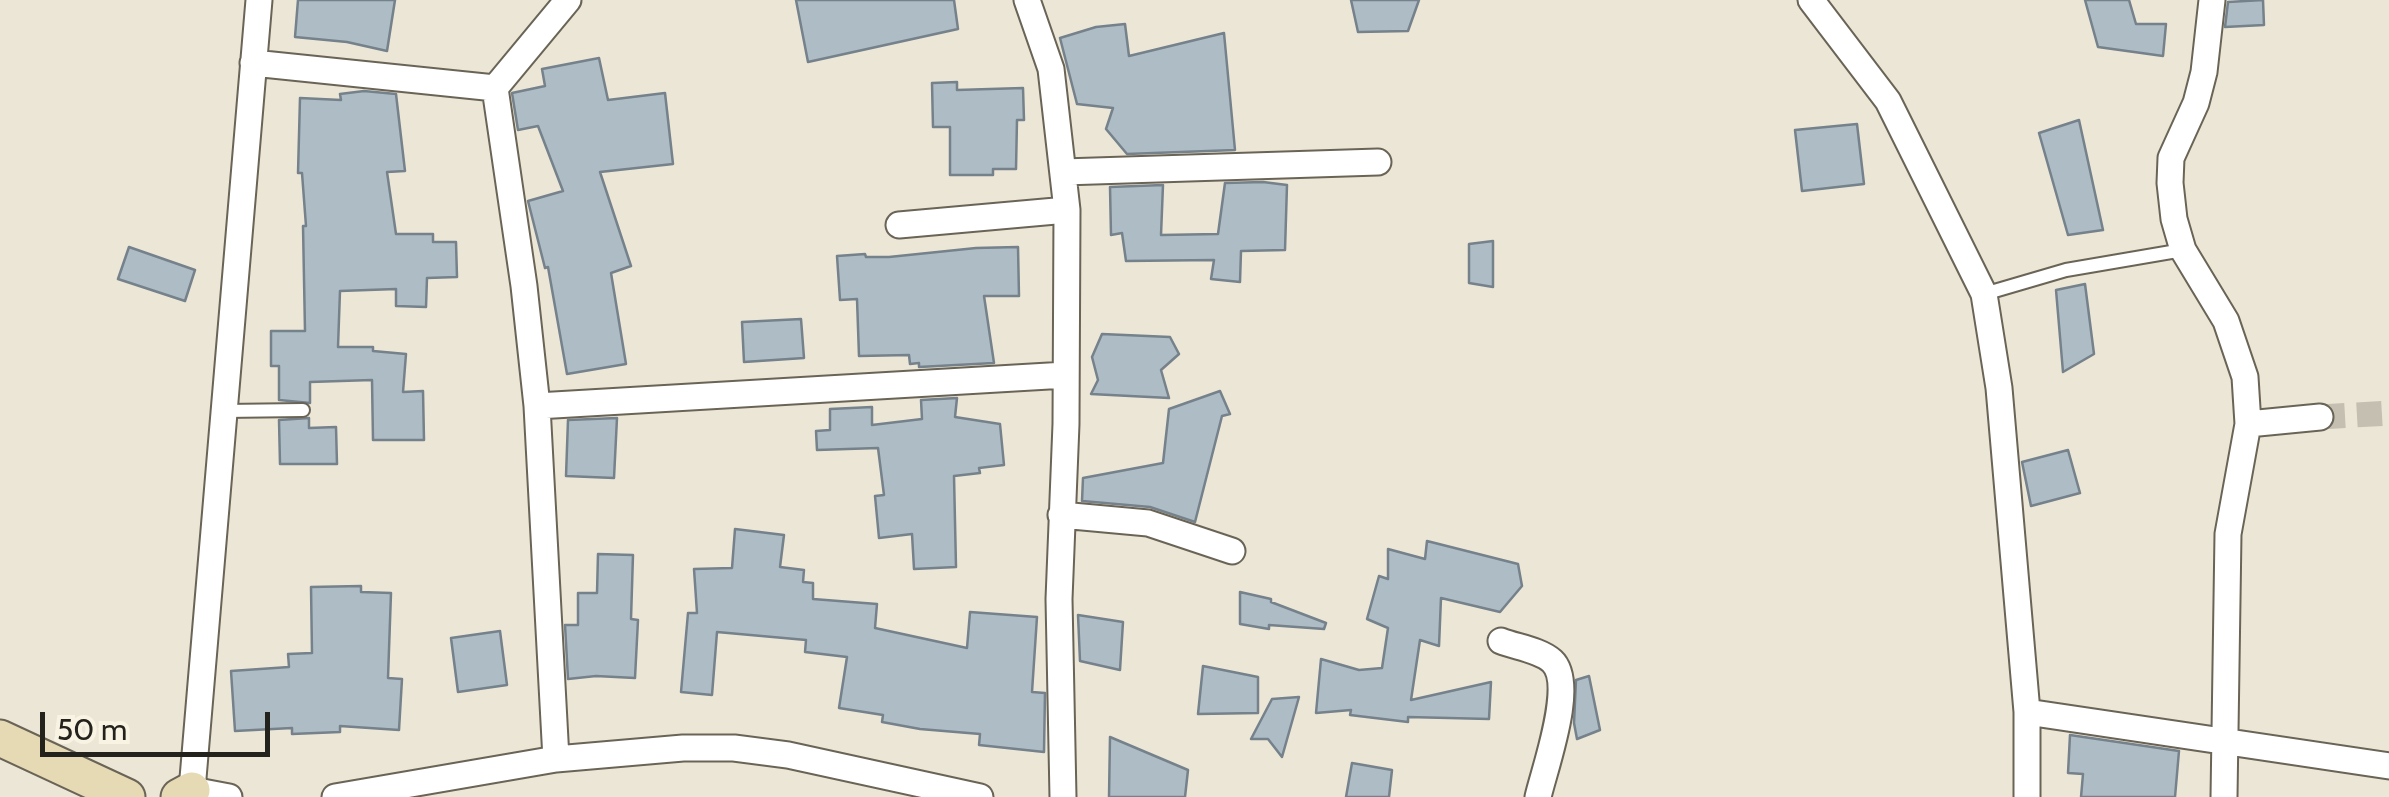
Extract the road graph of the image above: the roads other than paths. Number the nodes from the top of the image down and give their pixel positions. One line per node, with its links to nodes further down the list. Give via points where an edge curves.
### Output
1 (259, 0): 6 (street)
2 (568, 0): 7 (street)
3 (1027, 0): 9 (street, via 1051,70)
4 (1812, 0): 13 (street, via 1888,101)
5 (2212, 0): 12 (street, via 2196,103 2170,158)
6 (252, 62): 7 (street); 17 (street)
7 (495, 88): 15 (street)
8 (1378, 162): 9 (street)
9 (1063, 172): 10 (street)
10 (1067, 210): 11 (street); 14 (street)
11 (899, 224)
12 (2183, 250): 13 (lane, via 2066,270); 19 (street, via 2238,348)
13 (1984, 294): 23 (street, via 1999,388)
14 (1066, 375): 15 (street); 20 (street)
15 (537, 406): 26 (street)
16 (304, 410): 17 (lane)
17 (224, 412): 28 (street)
18 (2320, 418): 19 (street)
19 (2248, 424): 25 (street, via 2228,534)
20 (1060, 515): 21 (street, via 1148,523); 33 (street)
21 (1232, 551)
22 (1501, 641): 34 (street, via 1550,659 1560,672 1562,697)
23 (2027, 712): 25 (street); 35 (street)
24 (0, 738): 29 (street)
25 (2225, 742): 27 (street); 36 (street)
26 (556, 759): 31 (street); 32 (street, via 734,748)
27 (2389, 766)
28 (186, 794): 30 (street)
29 (127, 797)
30 (229, 797)
31 (335, 797)
32 (980, 797)
33 (1063, 797)
34 (1538, 797)
35 (2027, 797)
36 (2224, 797)

